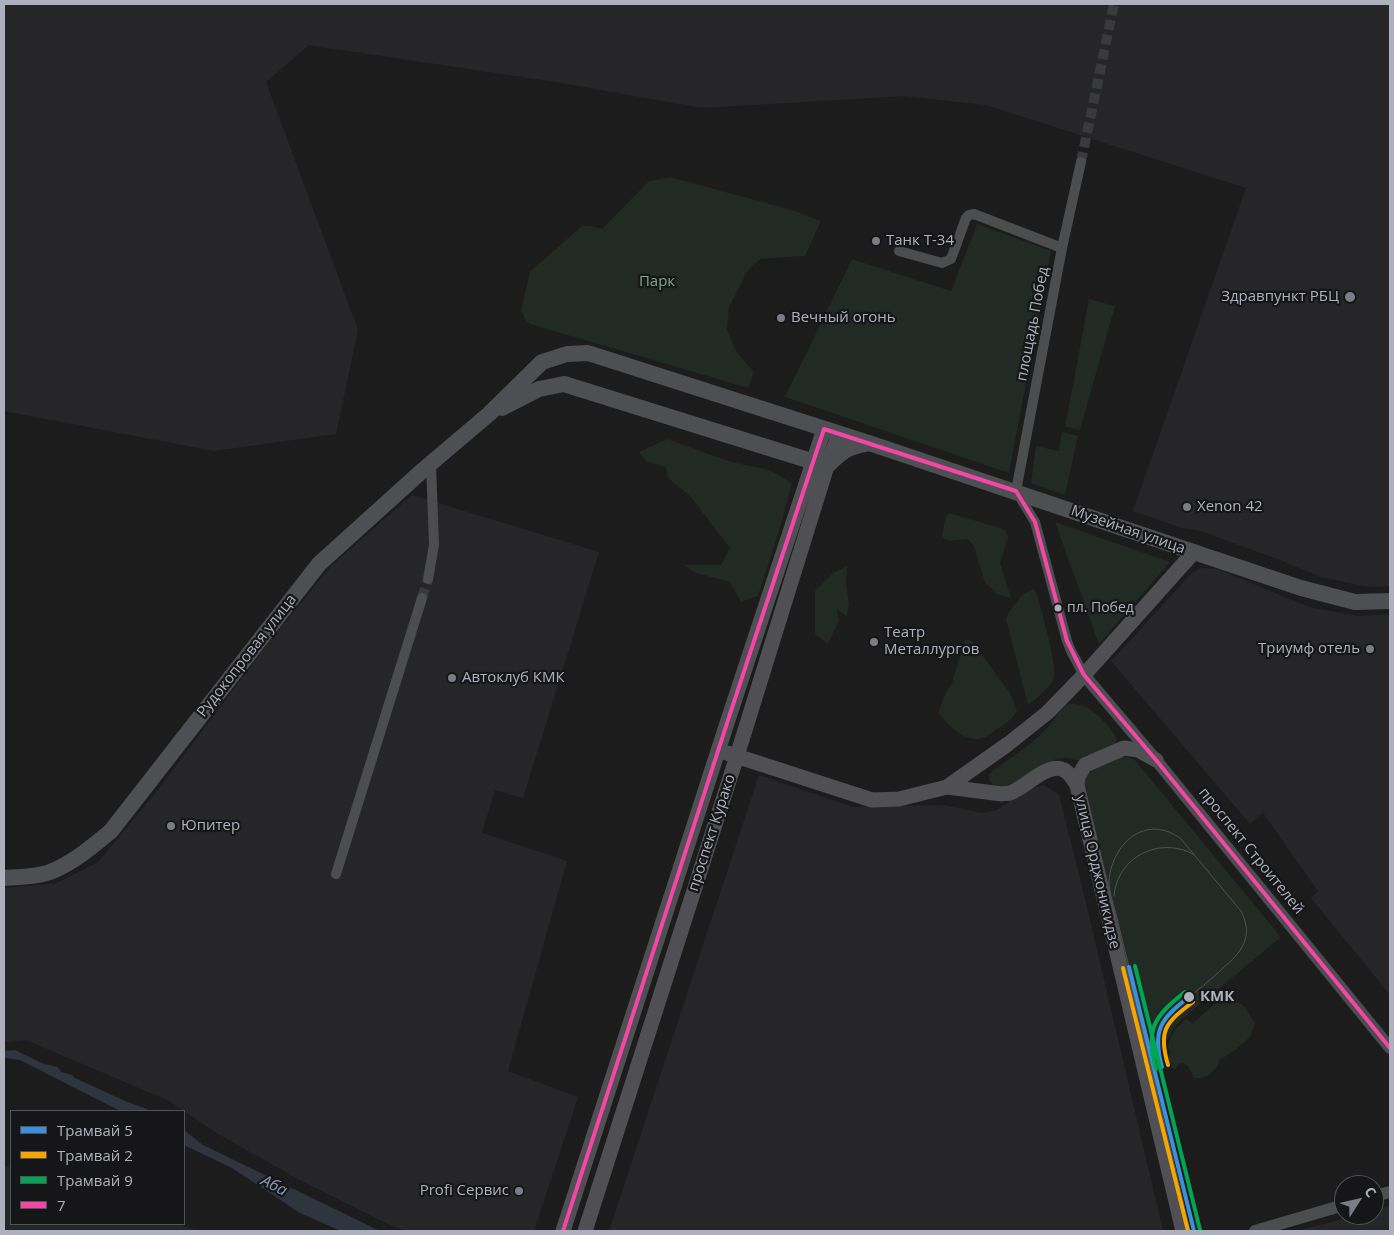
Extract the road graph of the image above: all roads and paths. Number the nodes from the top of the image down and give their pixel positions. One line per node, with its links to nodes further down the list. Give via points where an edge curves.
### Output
1 (1081, 162): 2 (street, площадь Побед)
2 (1062, 248): 3 (street, via 974,214 966,218 951,259 946,262); 11 (street, площадь Побед)
3 (899, 251)
4 (567, 354): 5 (main road, via 558,372); 6 (main road, Музейная улица, via 542,362); 7 (main road, Музейная улица, via 588,353)
5 (564, 384): 6 (main road, via 539,389); 10 (main road)
6 (488, 414): 9 (main road, Рудокопровая улица)
7 (832, 431): 8 (main road, Музейная улица); 10 (main road, проспект Курако)
8 (869, 443): 10 (main road, via 852,446); 11 (main road, Музейная улица)
9 (431, 464): 13 (street, via 434,545); 23 (main road, Рудокопровая улица, via 319,564 111,830 90,849 50,872)
10 (820, 464): 17 (main road, проспект Курако); 18 (main road, проспект Курако)
11 (1016, 491): 12 (main road, Музейная улица); 16 (street, via 1035,522 1067,641)
12 (1194, 552): 15 (main road, Музейная улица, via 1301,588 1355,602); 16 (main road)
13 (428, 579)
14 (422, 598): 22 (street)
15 (1390, 601)
16 (1084, 675): 19 (street, проспект Строителей); 21 (main road, via 1047,713)
17 (718, 751): 18 (main road); 26 (main road, проспект Курако)
18 (737, 756): 21 (main road, via 872,800 899,799); 27 (main road, проспект Курако)
19 (1156, 760): 20 (main road, улица Орджоникидзе, via 1138,750 1124,748 1085,765); 24 (street, проспект Строителей)
20 (1077, 785): 21 (main road, via 1064,769 1056,767 1010,793); 28 (main road, улица Орджоникидзе)
21 (947, 787)
22 (336, 874)
23 (4, 878)
24 (1390, 1048)
25 (1334, 1208): 29 (street)
26 (563, 1231)
27 (585, 1231)
28 (1182, 1231)
29 (1255, 1231)

